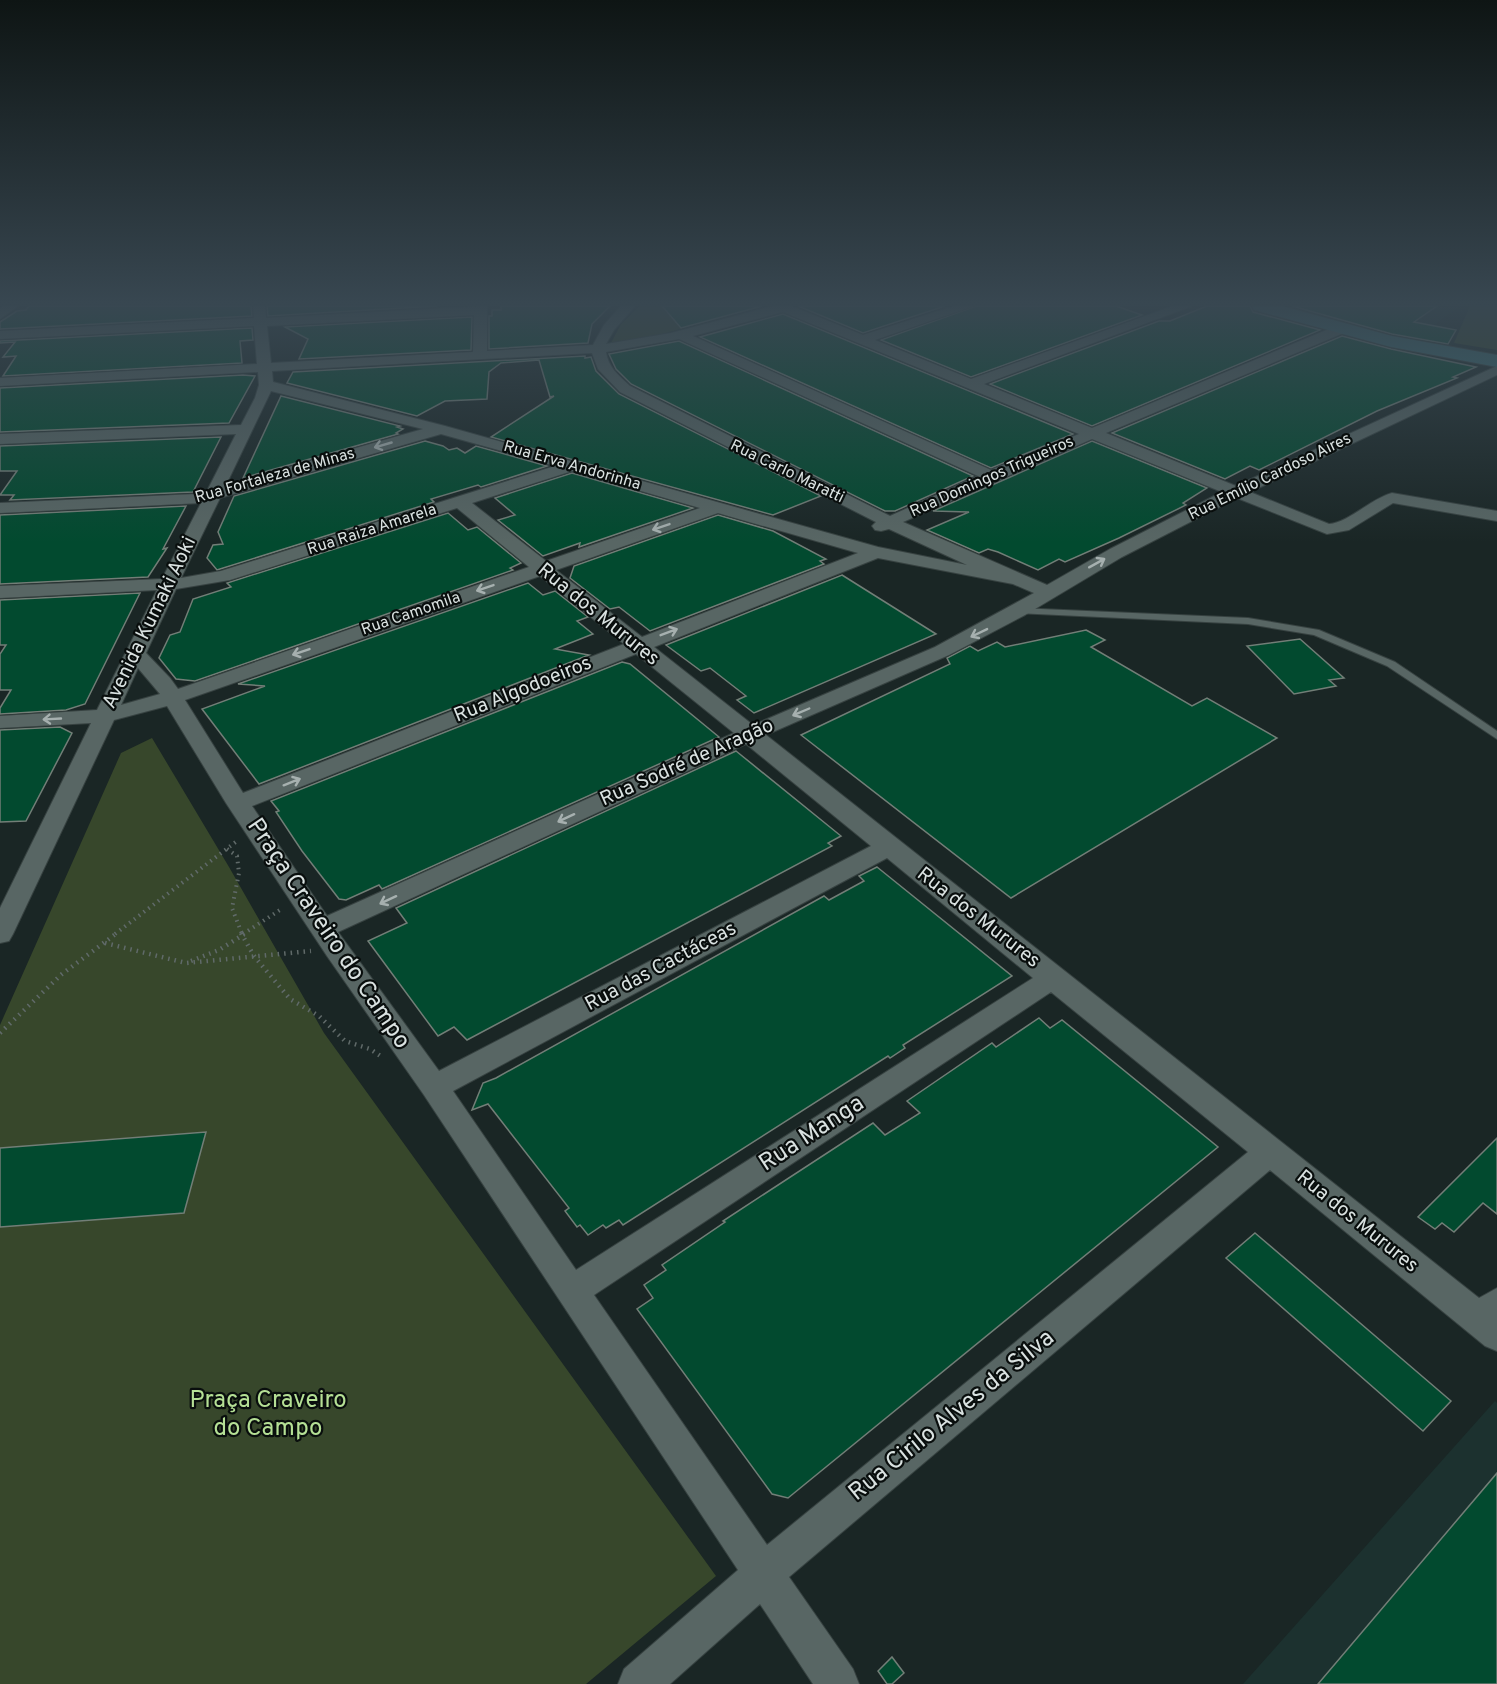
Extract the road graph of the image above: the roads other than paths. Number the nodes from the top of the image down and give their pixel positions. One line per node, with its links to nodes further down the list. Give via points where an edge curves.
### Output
1 (263, 385): 8 (street, Avenida Kumaki Aoki)
2 (294, 385): 9 (street, Rua Erva Andorinha)
3 (619, 385): 20 (street, Rua Carlo Maratti)
4 (790, 385): 13 (street)
5 (972, 385): 10 (street)
6 (1209, 385): 10 (street, Rua Domingos Trigueiros)
7 (1466, 385): 14 (street, Rua Emílio Cardoso Aires)
8 (247, 429): 11 (street); 15 (street, Avenida Kumaki Aoki)
9 (440, 429): 12 (street, Rua Erva Andorinha); 15 (street, Rua Fortaleza de Minas, one-way to 15)
10 (1091, 434): 13 (street, Rua Domingos Trigueiros); 14 (street)
11 (0, 439)
12 (573, 466): 16 (street, Rua Raiza Amarela); 18 (street, Rua Erva Andorinha)
13 (991, 476): 20 (street, Rua Domingos Trigueiros)
14 (1236, 492): 19 (street, via 1327,529 1338,530 1379,502 1392,498); 27 (street, Rua Emílio Cardoso Aires, one-way to 14)
15 (212, 495): 17 (street, Rua Fortaleza de Minas, via 182,501); 25 (street, Avenida Kumaki Aoki)
16 (459, 502): 23 (street, Rua dos Murures); 25 (street, Rua Raiza Amarela, via 224,576)
17 (0, 508)
18 (716, 508): 21 (street, Rua Erva Andorinha); 23 (street, Rua Camomila, one-way to 23)
19 (1497, 516)
20 (890, 522): 21 (street, Rua Domingos Trigueiros); 24 (street, Rua Carlo Maratti)
21 (843, 543): 22 (street, Rua Erva Andorinha)
22 (876, 552): 24 (street); 29 (street, Rua Algodoeiros, one-way to 22)
23 (540, 568): 29 (street, Rua dos Murures); 31 (street, Rua Camomila, one-way to 31)
24 (1012, 579): 27 (street, Rua Carlo Maratti)
25 (169, 584): 26 (street, Rua Raiza Amarela); 30 (street, Avenida Kumaki Aoki)
26 (0, 592)
27 (1047, 592): 28 (street, Rua Sodré de Aragão)
28 (1018, 611): 34 (street, Rua Sodré de Aragão, one-way to 34, via 942,651); 35 (lane, via 1248,621 1316,632 1391,664)
29 (635, 645): 34 (street, Rua dos Murures); 36 (street, Rua Algodoeiros, one-way to 29)
30 (135, 653): 31 (street, Praça Craveiro do Campo, via 163,682); 32 (street, Avenida Kumaki Aoki)
31 (171, 698): 32 (street, Rua Camomila); 36 (street, Praça Craveiro do Campo)
32 (104, 716): 33 (street, Rua Camomila, one-way to 33); 38 (street, Avenida Kumaki Aoki)
33 (0, 722)
34 (748, 735): 37 (street, Rua dos Murures); 39 (street, Rua Sodré de Aragão, one-way to 39)
35 (1497, 736)
36 (246, 815): 39 (street, Praça Craveiro do Campo)
37 (888, 847): 40 (street, Rua dos Murures); 41 (street, Rua das Cactáceas)
38 (0, 934)
39 (330, 939): 41 (street, Praça Craveiro do Campo)
40 (1053, 978): 42 (street, Rua dos Murures); 43 (street, Rua Manga)
41 (434, 1087): 43 (street, Praça Craveiro do Campo)
42 (1270, 1152): 44 (street, Rua dos Murures); 45 (street, Rua Cirilo Alves da Silva)
43 (572, 1291): 45 (street, Praça Craveiro do Campo)
44 (1491, 1319)
45 (763, 1575): 46 (street, Rua Cirilo Alves da Silva); 47 (street, Praça Craveiro do Campo)
46 (639, 1684)
47 (838, 1684)

